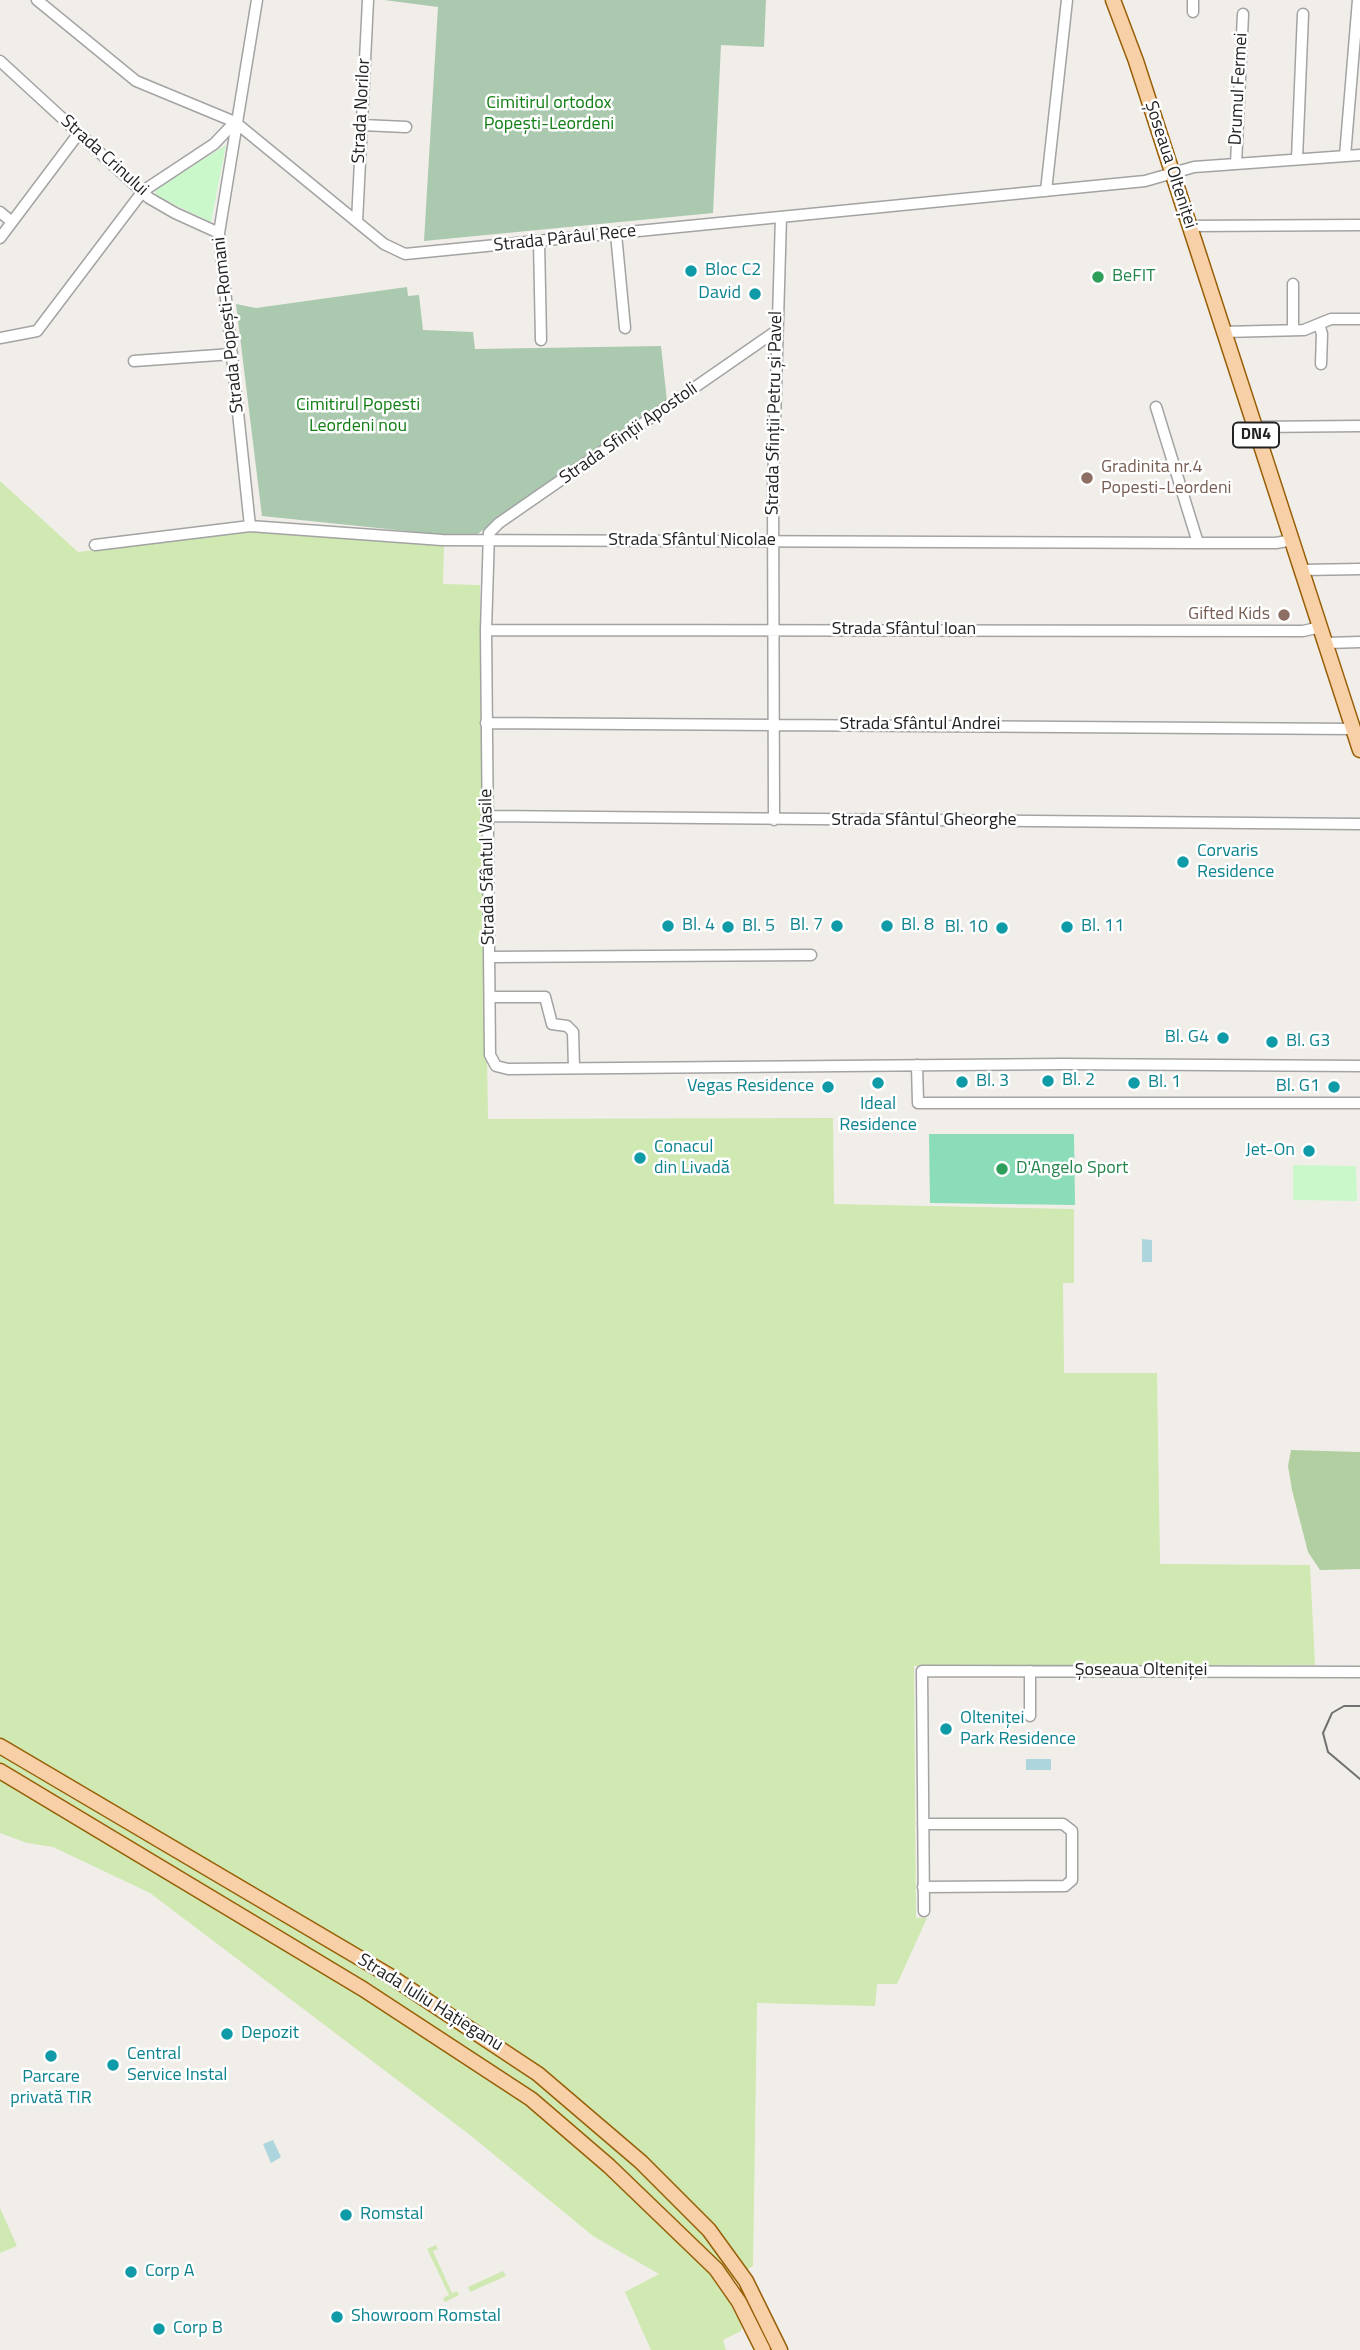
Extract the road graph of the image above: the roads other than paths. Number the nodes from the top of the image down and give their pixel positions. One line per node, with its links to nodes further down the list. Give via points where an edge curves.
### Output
1 (37, 0): 12 (street, Strada Pârâul Rece, via 136,81)
2 (257, 0): 12 (street, Strada Popești-Romani)
3 (368, 0): 13 (street, Strada Norilor)
4 (1067, 0): 22 (street)
5 (1113, 0): 20 (main road, Șoseaua Olteniței / DN4)
6 (1194, 0): 8 (street)
7 (1358, 0): 17 (street)
8 (1193, 12)
9 (1243, 14): 19 (street, Drumul Fermei)
10 (1303, 14): 18 (street)
11 (0, 61): 15 (street, Strada Crinului)
12 (235, 122): 21 (street, via 214,144); 26 (street, Strada Pârâul Rece); 29 (street, Strada Popești-Romani)
13 (362, 125): 14 (street); 26 (street, Strada Norilor)
14 (406, 127)
15 (79, 133): 21 (street, Strada Crinului); 25 (street)
16 (1360, 155): 17 (street, Drumul Fermei)
17 (1345, 156): 18 (street, Drumul Fermei)
18 (1297, 159): 19 (street, Drumul Fermei)
19 (1236, 164): 20 (street, Drumul Fermei)
20 (1173, 173): 22 (street, Strada Pârâul Rece, via 1145,181); 28 (main road, Șoseaua Olteniței / DN4)
21 (143, 191): 29 (street, Strada Crinului, via 162,207); 40 (street, via 37,331)
22 (1046, 191): 24 (street, Strada Pârâul Rece)
23 (0, 212): 25 (street)
24 (781, 217): 30 (street, Strada Pârâul Rece); 38 (street, Strada Sfinții Petru și Pavel)
25 (12, 222): 31 (street)
26 (357, 222): 32 (street, Strada Pârâul Rece, via 389,248 405,254)
27 (1360, 225): 28 (street)
28 (1189, 226): 39 (main road, Șoseaua Olteniței / DN4)
29 (219, 233): 42 (street, Strada Popești-Romani)
30 (616, 234): 32 (street, Strada Pârâul Rece); 36 (street)
31 (0, 238)
32 (539, 241): 41 (street)
33 (1293, 284): 37 (street)
34 (1360, 319): 35 (street, via 1331,318)
35 (1318, 324): 37 (street); 44 (street)
36 (625, 328)
37 (1293, 330): 39 (street)
38 (776, 331): 49 (street, Strada Sfinții Apostoli, via 495,526); 51 (street, Strada Sfinții Petru și Pavel)
39 (1223, 332): 47 (main road, Șoseaua Olteniței / DN4)
40 (0, 338)
41 (541, 340)
42 (232, 354): 43 (street); 48 (street, Strada Popești-Romani)
43 (134, 361)
44 (1321, 364)
45 (1156, 407): 52 (street)
46 (1360, 426): 47 (street)
47 (1254, 427): 50 (main road, Șoseaua Olteniței / DN4)
48 (250, 526): 49 (street, Strada Sfântul Nicolae); 53 (street, Strada Sfântul Nicolae)
49 (488, 540): 51 (street, Strada Sfântul Nicolae); 58 (street, Strada Sfântul Vasile)
50 (1292, 540): 52 (street, Strada Sfântul Nicolae); 55 (main road, Șoseaua Olteniței / DN4)
51 (773, 541): 52 (street, Strada Sfântul Nicolae); 57 (street, Strada Sfinții Petru și Pavel)
52 (1198, 543)
53 (95, 545)
54 (1360, 569): 55 (street)
55 (1301, 570): 56 (main road, Șoseaua Olteniței / DN4)
56 (1321, 627): 57 (street, Strada Sfântul Ioan, via 1296,631); 60 (main road, Șoseaua Olteniței / DN4)
57 (773, 629): 58 (street, Strada Sfântul Ioan); 63 (street, Strada Sfinții Petru și Pavel)
58 (486, 630): 61 (street, Strada Sfântul Vasile)
59 (1360, 642): 60 (street)
60 (1326, 643): 62 (main road, Șoseaua Olteniței / DN4)
61 (486, 723): 63 (street, Strada Sfântul Andrei); 65 (street, Strada Sfântul Vasile)
62 (1355, 723): 63 (street, Strada Sfântul Andrei); 64 (main road, Șoseaua Olteniței / DN4)
63 (774, 724): 66 (street, Strada Sfinții Petru și Pavel)
64 (1360, 750)
65 (487, 816): 66 (street, Strada Sfântul Gheorghe); 69 (street, Strada Sfântul Vasile)
66 (775, 820): 67 (street, Strada Sfântul Gheorghe)
67 (1360, 824)
68 (811, 955): 69 (street, Strada Sfântul Vasile)
69 (490, 957): 70 (street)
70 (490, 997): 73 (street, via 545,997 552,1024 573,1032); 73 (street, via 490,1055 496,1066)
71 (917, 1065): 72 (street); 73 (street); 74 (street, via 918,1103)
72 (1360, 1066)
73 (574, 1068)
74 (1360, 1103)
75 (1030, 1671): 76 (street, Șoseaua Olteniței); 77 (street); 80 (street, Șoseaua Olteniței, via 922,1671)
76 (1360, 1672)
77 (1030, 1716)
78 (0, 1745): 81 (main road, Strada Iuliu Hațieganu)
79 (0, 1771): 83 (main road, Strada Iuliu Hațieganu)
80 (923, 1824): 82 (street); 82 (street, via 1063,1824 1072,1831 1072,1880 1065,1886)
81 (220, 1875): 83 (main road); 85 (main road, Strada Iuliu Hațieganu, via 518,2059 569,2098)
82 (923, 1886): 84 (street)
83 (208, 1896): 86 (main road, Strada Iuliu Hațieganu, via 502,2078)
84 (923, 1910)
85 (673, 2192): 86 (main road); 88 (main road, Strada Iuliu Hațieganu, via 733,2261)
86 (656, 2209): 87 (main road, Strada Iuliu Hațieganu, via 721,2274)
87 (762, 2350)
88 (779, 2350)

